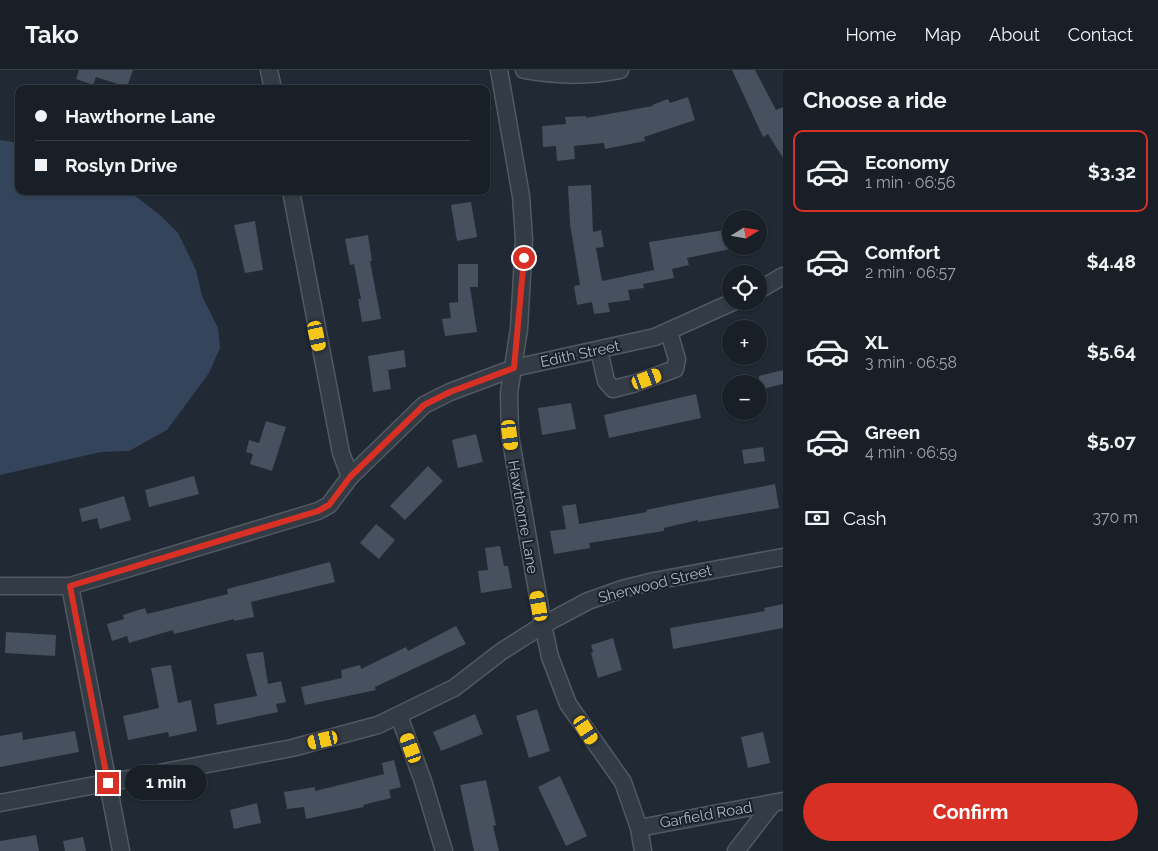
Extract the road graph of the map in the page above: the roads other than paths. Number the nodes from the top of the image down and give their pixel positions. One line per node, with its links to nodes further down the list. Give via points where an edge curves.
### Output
1 (269, 70): 5 (street)
2 (498, 70): 12 (street, Hawthorne Lane, via 521,196 524,239)
3 (524, 70): 4 (street, via 573,76)
4 (620, 70)
5 (271, 85)
6 (292, 195): 13 (street, via 340,453)
7 (783, 276): 8 (street)
8 (767, 285)
9 (722, 307): 10 (street, Edith Street)
10 (669, 332): 11 (street, Edith Street); 11 (street, via 677,359 675,369 633,384 613,388 606,381)
11 (599, 350): 12 (street, Edith Street)
12 (514, 368): 13 (street, Edith Street, via 424,405); 17 (street, Hawthorne Lane, via 509,393 510,435)
13 (350, 477): 16 (street, Edith Street, via 337,497 318,511)
14 (783, 557): 17 (street, Sherwood Street, via 622,589 588,601)
15 (0, 586): 16 (street, Edith Street)
16 (70, 586): 19 (street)
17 (543, 625): 18 (street, Sherwood Street, via 454,688); 22 (street, Hawthorne Lane, via 550,658 568,704 623,782)
18 (399, 716): 19 (street, Sherwood Street, via 378,725 292,748); 24 (street)
19 (108, 783): 21 (street, Sherwood Street); 23 (street)
20 (778, 802): 22 (street, Garfield Road); 26 (street, Garfield Road)
21 (0, 803)
22 (639, 828): 25 (street, Hawthorne Lane)
23 (120, 851)
24 (444, 851)
25 (643, 851)
26 (736, 851)

